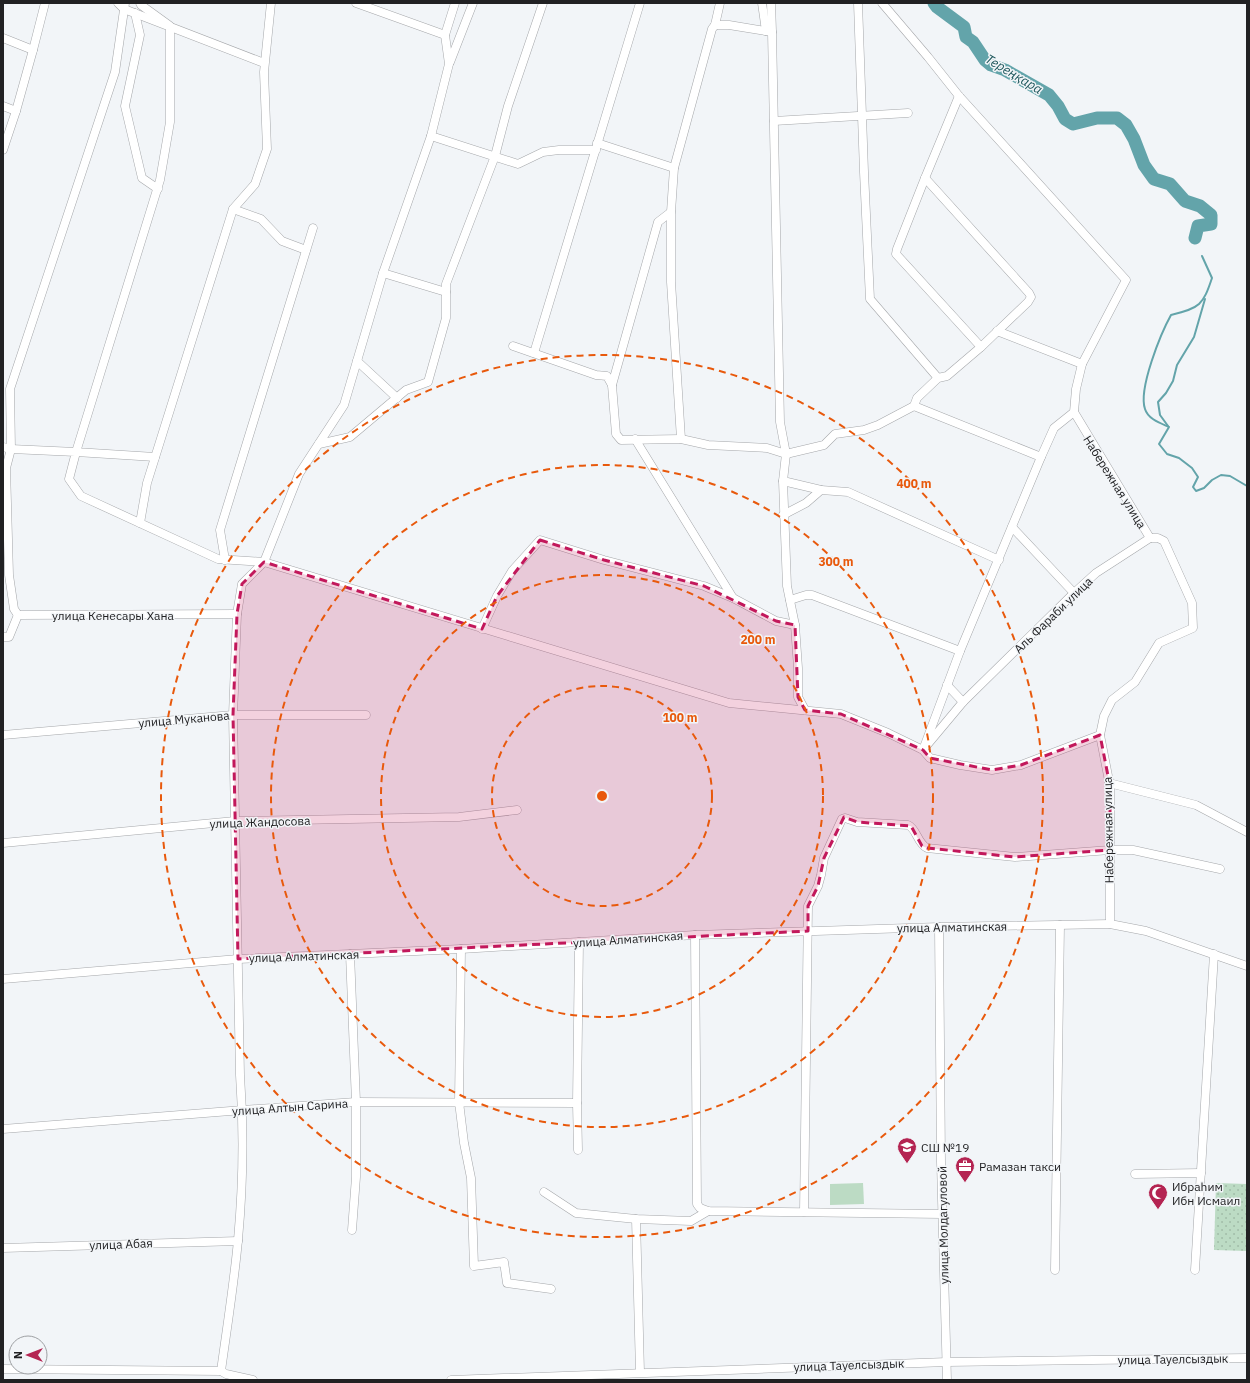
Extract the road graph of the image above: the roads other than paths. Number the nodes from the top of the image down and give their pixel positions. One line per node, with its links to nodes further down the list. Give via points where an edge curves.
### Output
1 (45, 3): 21 (street)
2 (140, 3): 17 (street)
3 (271, 3): 22 (street)
4 (356, 3): 19 (street)
5 (455, 3): 19 (street)
6 (473, 3): 23 (street)
7 (543, 3): 33 (street, via 508,106)
8 (640, 3): 31 (street)
9 (720, 3): 16 (street)
10 (762, 3): 18 (street)
11 (770, 3): 18 (street)
12 (858, 3): 28 (street)
13 (882, 3): 24 (street)
14 (123, 5): 15 (street); 57 (street, via 116,72 10,389)
15 (135, 13): 17 (street); 36 (street, via 140,35 125,106 142,178)
16 (715, 25): 18 (street); 34 (street)
17 (170, 26): 22 (street); 36 (street, via 170,122)
18 (769, 31): 29 (street)
19 (445, 35): 23 (street)
20 (3, 38): 21 (street)
21 (33, 50): 26 (street)
22 (264, 63): 37 (street, via 267,149 255,184)
23 (449, 64): 30 (street)
24 (959, 96): 35 (street); 48 (street, via 1126,280)
25 (3, 106): 26 (street)
26 (16, 111): 32 (street)
27 (908, 113): 28 (street)
28 (862, 116): 29 (street); 49 (street, via 870,299)
29 (774, 121): 59 (street, via 780,422)
30 (430, 136): 33 (street); 41 (street)
31 (597, 146): 33 (street, via 543,152 518,164); 34 (street); 46 (street)
32 (3, 150)
33 (495, 156): 42 (street, via 446,284)
34 (674, 168): 38 (street)
35 (925, 178): 43 (street, via 1031,297); 45 (street, via 896,254)
36 (158, 189): 58 (street)
37 (234, 210): 40 (street, via 261,219 282,241); 61 (street)
38 (671, 212): 50 (street, via 658,222); 55 (street, via 671,282)
39 (313, 228): 40 (street)
40 (306, 250): 68 (street, via 220,530)
41 (383, 273): 42 (street); 47 (street)
42 (446, 292): 51 (street, via 446,318 428,382 406,390)
43 (997, 331): 45 (street); 48 (street)
44 (513, 346): 46 (street)
45 (981, 347): 49 (street, via 946,376)
46 (534, 353): 50 (street, via 596,375 607,376)
47 (357, 361): 51 (street); 56 (street, via 344,405)
48 (1082, 364): 53 (street)
49 (938, 378): 52 (street, via 917,398)
50 (612, 385): 54 (street, via 616,434 621,440)
51 (397, 398): 56 (street, via 350,437)
52 (914, 406): 59 (street, via 878,426 835,434 824,445); 60 (street)
53 (1074, 412): 60 (street, via 1054,428); 67 (street, Набережная улица)
54 (635, 439): 55 (street); 73 (street)
55 (681, 439): 59 (street, via 708,445 766,448)
56 (319, 444): 70 (street, via 299,474)
57 (7, 448): 58 (street); 71 (street)
58 (76, 452): 61 (street); 65 (street, via 69,479 81,496)
59 (786, 454): 62 (street)
60 (1041, 457): 66 (street)
61 (155, 458): 65 (street)
62 (783, 481): 63 (street); 64 (street)
63 (820, 490): 64 (street, via 806,503); 69 (street, via 848,492)
64 (783, 515): 74 (street)
65 (140, 523): 68 (street)
66 (1012, 527): 69 (street); 72 (street)
67 (1150, 538): 72 (street, Аль Фараби улица, via 1096,573); 87 (street, Набережная улица, via 1164,541 1192,602 1193,628 1159,643 1136,682 1112,700 1104,716)
68 (225, 560): 70 (street)
69 (999, 560): 80 (street)
70 (264, 562): 75 (street, via 242,584); 78 (street)
71 (6, 574): 76 (street, via 14,609)
72 (1074, 593): 82 (street, Аль Фараби улица)
73 (733, 598): 77 (street, via 776,621); 78 (street, via 704,586 540,540 512,571)
74 (790, 600): 77 (street); 80 (street, via 812,595)
75 (237, 614): 76 (street, улица Кенесары Хана); 84 (street)
76 (18, 615): 79 (street, via 9,637)
77 (795, 625): 83 (street, via 798,697)
78 (482, 629): 83 (street, via 728,704)
79 (3, 637)
80 (960, 651): 81 (street)
81 (947, 685): 82 (street); 88 (street)
82 (963, 702): 88 (street, Аль Фараби улица)
83 (805, 710): 88 (street, via 840,714)
84 (232, 715): 85 (street, улица Муканова); 86 (street, улица Муканова); 91 (street)
85 (366, 715)
86 (3, 735)
87 (1100, 735): 88 (street, via 1021,765 992,770 930,758); 89 (street, Набережная улица)
88 (923, 750)
89 (1109, 783): 92 (street, via 1196,805); 94 (street, Набережная улица)
90 (516, 810): 91 (street, улица Жандосова, via 459,817)
91 (235, 821): 93 (street, улица Жандосова); 105 (street)
92 (1247, 832)
93 (3, 843)
94 (1110, 850): 95 (street, via 1133,850); 97 (street, Набережная улица); 99 (street, via 1015,857 927,848 922,846 912,827 908,825 857,822 845,818 839,824 824,858 818,886 808,906)
95 (1220, 869)
96 (1060, 924): 97 (street, улица Алматинская); 98 (street, улица Алматинская); 124 (street)
97 (1110, 924): 104 (street, улица Алматинская, via 1146,931)
98 (938, 927): 99 (street, улица Алматинская); 119 (street, улица Молдагуловой)
99 (808, 931): 100 (street, улица Алматинская); 118 (street)
100 (695, 935): 101 (street, улица Алматинская); 117 (street, via 697,1204 700,1208)
101 (579, 942): 102 (street, улица Алматинская); 110 (street)
102 (461, 949): 103 (street, улица Алматинская); 109 (street)
103 (350, 954): 105 (street, улица Алматинская); 108 (street)
104 (1214, 954): 106 (street, улица Алматинская); 114 (street)
105 (238, 959): 107 (street, улица Алматинская); 111 (street)
106 (1247, 966)
107 (3, 979)
108 (356, 1102): 109 (street, улица Алтын Сарина); 111 (street, улица Алтын Сарина); 121 (street, via 356,1177)
109 (459, 1102): 110 (street, улица Алтын Сарина); 126 (street, via 471,1178 474,1266 504,1262 507,1283)
110 (577, 1102): 113 (street)
111 (243, 1110): 112 (street, улица Алтын Сарина); 122 (street)
112 (3, 1129)
113 (578, 1150)
114 (1201, 1173): 115 (street); 125 (street)
115 (1135, 1174)
116 (544, 1192): 120 (street, via 576,1213)
117 (708, 1210): 118 (street); 120 (street, via 691,1220)
118 (804, 1212): 119 (street)
119 (942, 1214): 128 (street, улица Молдагуловой)
120 (636, 1219): 131 (street)
121 (352, 1230)
122 (238, 1241): 123 (street, улица Абая); 130 (street)
123 (3, 1248)
124 (1055, 1270)
125 (1195, 1270)
126 (551, 1289)
127 (1247, 1358): 128 (street, улица Тауелсыздык)
128 (946, 1362): 131 (street, улица Тауелсыздык); 135 (street, улица Молдагуловой)
129 (3, 1369): 130 (street)
130 (221, 1371): 133 (street)
131 (640, 1372): 132 (street, улица Тауелсыздык)
132 (547, 1378): 134 (street, улица Тауелсыздык)
133 (253, 1380)
134 (451, 1380)
135 (947, 1380)

